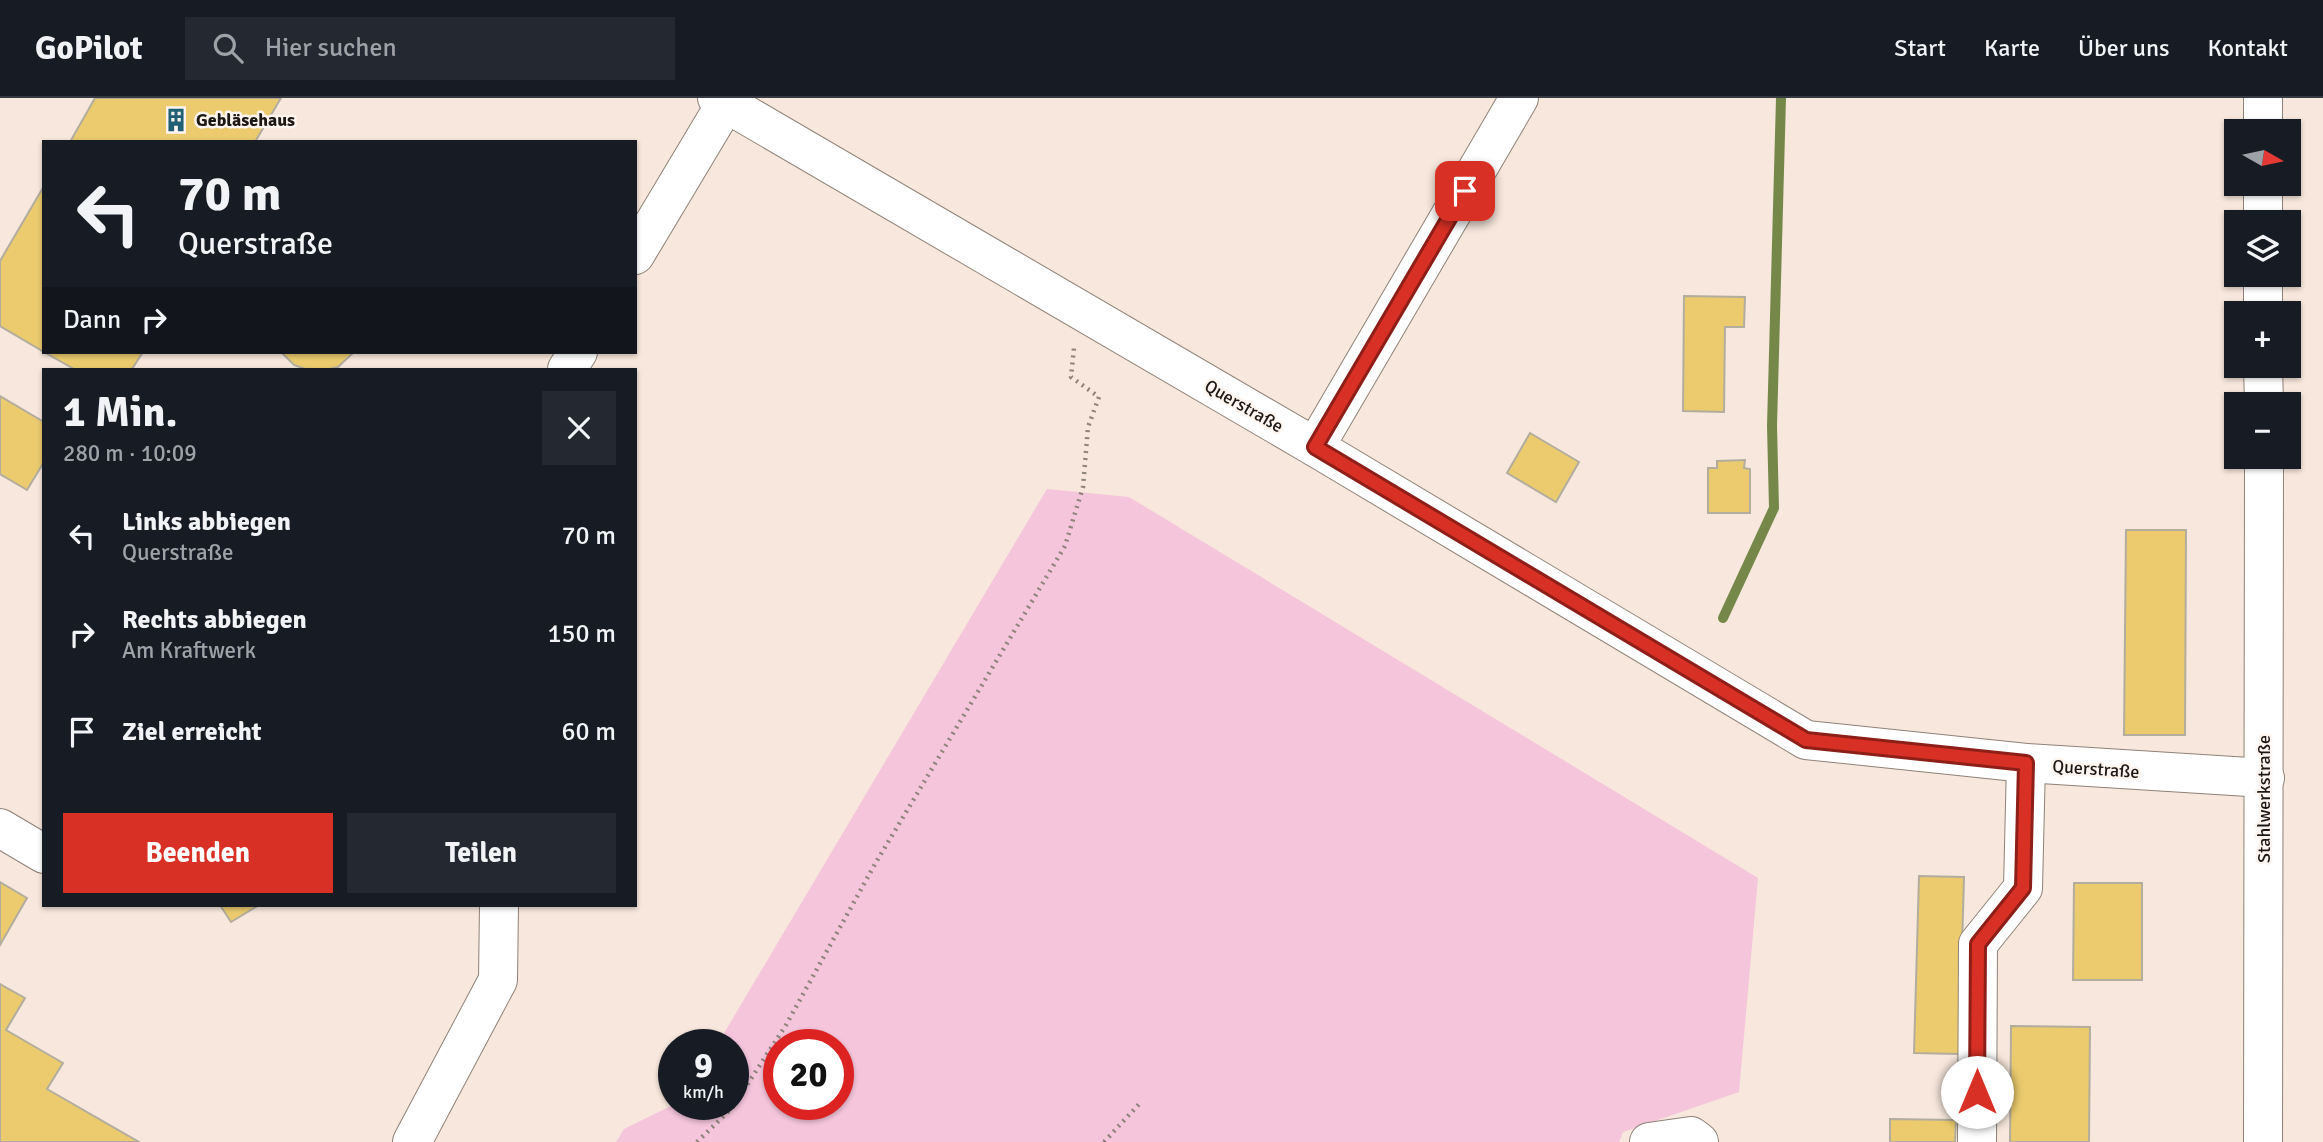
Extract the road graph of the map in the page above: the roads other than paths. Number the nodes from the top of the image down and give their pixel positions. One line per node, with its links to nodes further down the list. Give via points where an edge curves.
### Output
1 (1519, 98): 6 (street)
2 (2263, 98): 4 (street)
3 (722, 101): 5 (street); 6 (street, Querstraße)
4 (2263, 119)
5 (637, 251)
6 (1315, 447): 8 (street, Querstraße, via 1806,740)
7 (2264, 469): 9 (street, Stahlwerkstraße)
8 (2026, 763): 9 (street, Querstraße); 16 (street, via 2023,888 1978,944)
9 (2264, 778): 17 (street, Stahlwerkstraße)
10 (0, 828): 11 (street)
11 (42, 853)
12 (499, 907): 13 (street, via 498,980)
13 (412, 1142)
14 (1650, 1142): 15 (street, via 1691,1136)
15 (1699, 1142)
16 (1977, 1142)
17 (2263, 1142)

